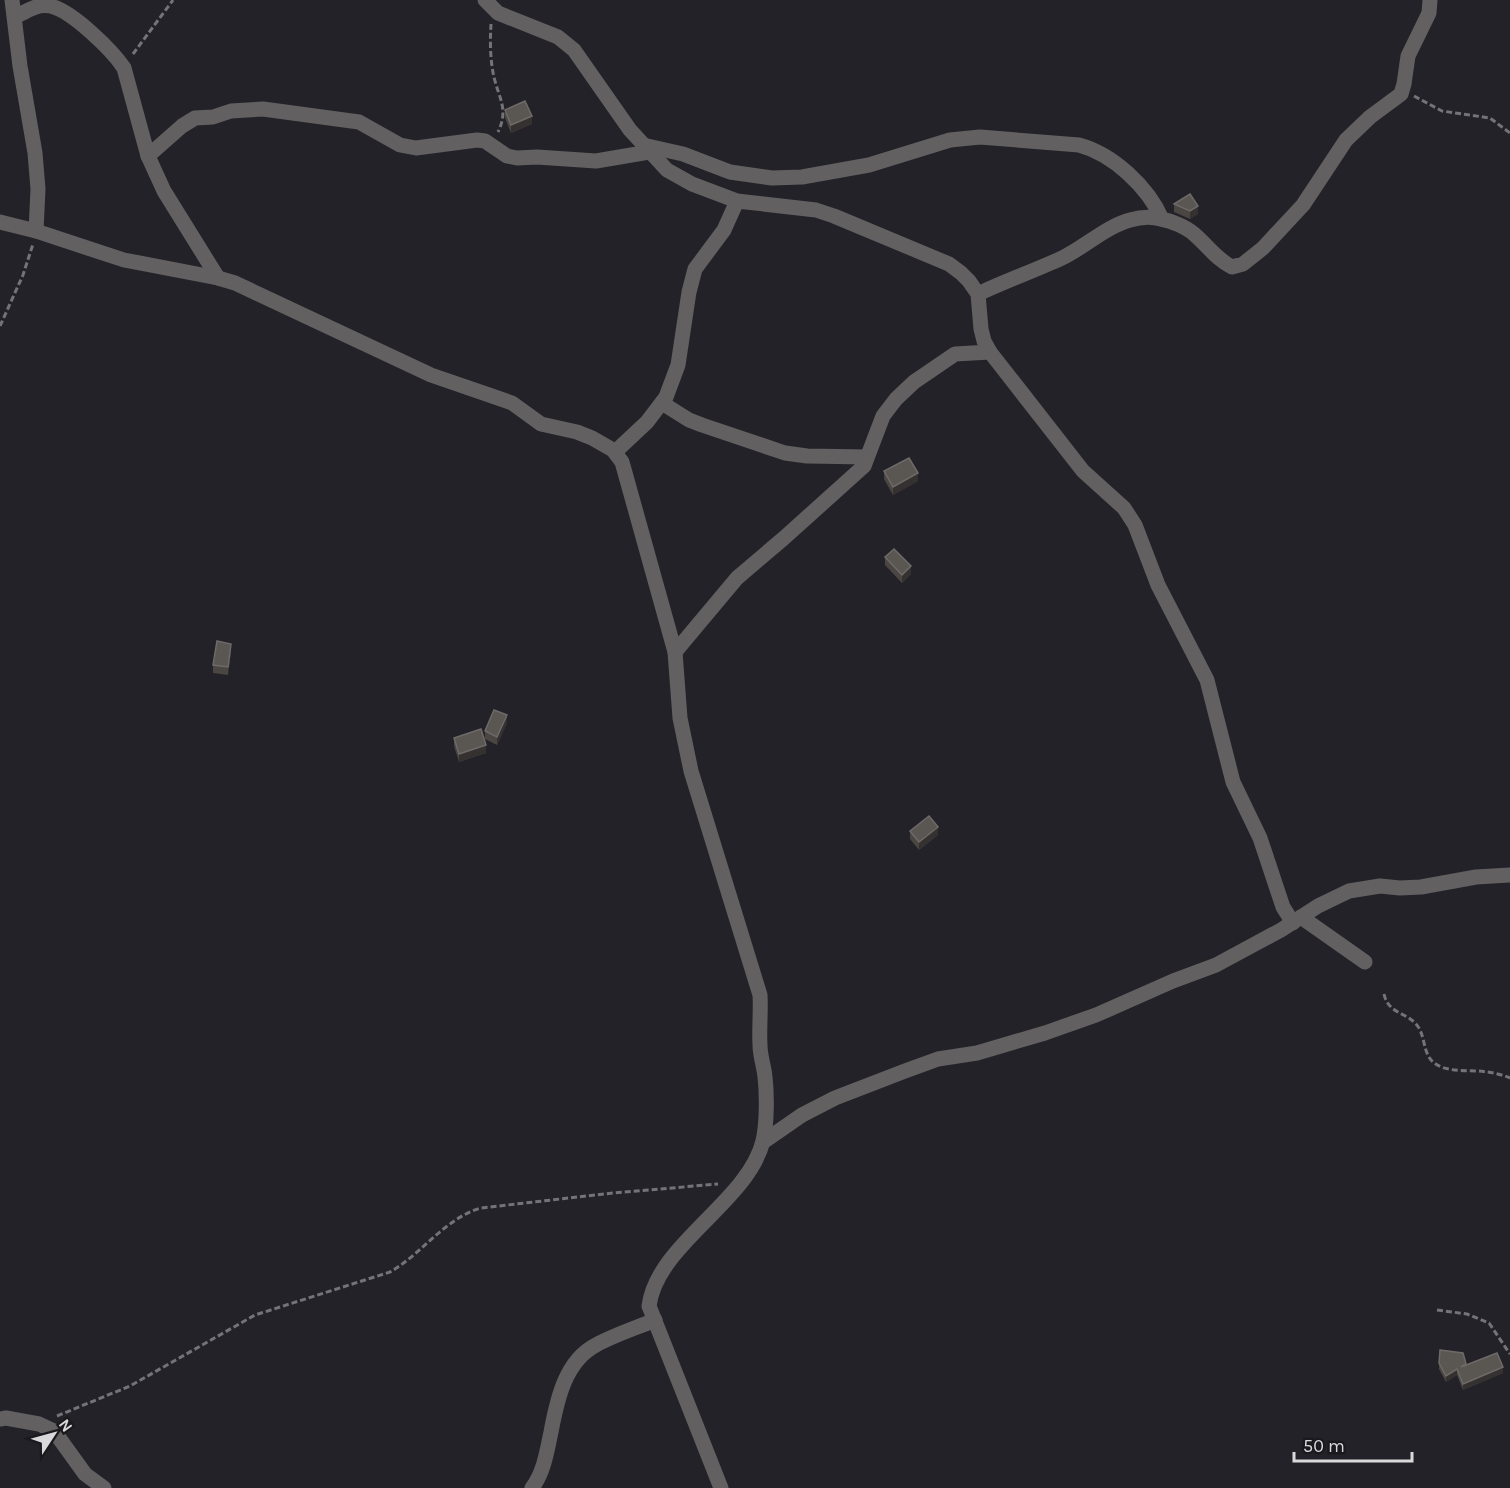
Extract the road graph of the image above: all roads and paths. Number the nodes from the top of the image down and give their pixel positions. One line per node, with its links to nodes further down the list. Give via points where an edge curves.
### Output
1 (12, 0): 6 (street)
2 (173, 0): 7 (path)
3 (485, 0): 5 (street)
4 (1430, 0): 8 (street, via 1429,13 1408,56)
5 (498, 13): 10 (path, via 491,22 490,39 494,77 504,113); 11 (street, via 558,38 574,50 607,100)
6 (15, 16): 7 (street, via 37,6 50,6 105,44); 16 (street, via 35,153)
7 (124, 68): 12 (street)
8 (1402, 92): 9 (path, via 1442,111 1490,118); 14 (street, via 1351,135 1303,205 1244,264 1232,267 1194,234)
9 (1510, 133)
10 (491, 144): 11 (street, via 516,158 596,161); 12 (street, via 477,140 407,147 359,122 262,109 195,118)
11 (646, 148): 13 (street, via 667,170); 14 (street, via 683,154 730,172 772,178 869,165 950,140 980,137 1079,145 1094,149 1118,165 1153,201)
12 (148, 156): 17 (street, via 164,191)
13 (736, 201): 18 (street, via 816,210 853,222 949,264); 21 (street, via 724,230 695,269 678,366)
14 (1162, 219): 18 (street, via 1129,220 1063,258)
15 (0, 222): 16 (street)
16 (36, 231): 17 (street, via 124,260); 19 (path, via 23,275)
17 (218, 278): 22 (street, via 431,375 512,403 541,424 577,432)
18 (978, 294): 20 (street, via 981,329)
19 (0, 326)
20 (990, 352): 23 (street, via 955,354 914,382 882,416); 26 (street, via 1089,478 1124,508 1135,525 1158,585 1207,680 1233,782 1260,838 1278,896)
21 (662, 403): 22 (street); 23 (street, via 689,420 785,453)
22 (615, 452): 24 (street, via 622,462)
23 (867, 457): 24 (street, via 853,478 737,578)
24 (675, 652): 30 (street, via 680,718 691,771 760,995 759,1047 765,1079)
25 (1510, 875): 26 (street, via 1421,887 1380,886 1349,891)
26 (1297, 920): 27 (street); 30 (street, via 1216,965 1096,1014 1010,1044 938,1059 835,1098)
27 (1365, 962)
28 (1384, 994): 29 (path, via 1388,1005 1415,1022 1433,1062 1456,1071 1489,1072)
29 (1510, 1078)
30 (763, 1142): 31 (street)
31 (741, 1182): 33 (street, via 656,1280 649,1306); 36 (path, via 613,1192 470,1211 390,1272 255,1315 130,1386)
32 (1437, 1310): 34 (path, via 1467,1314 1489,1323)
33 (655, 1320): 38 (street, via 594,1345 578,1359 560,1394 546,1458); 39 (street)
34 (1510, 1354)
35 (0, 1419): 36 (street)
36 (39, 1424): 37 (street, via 54,1431 85,1474)
37 (104, 1488)
38 (532, 1488)
39 (721, 1488)

